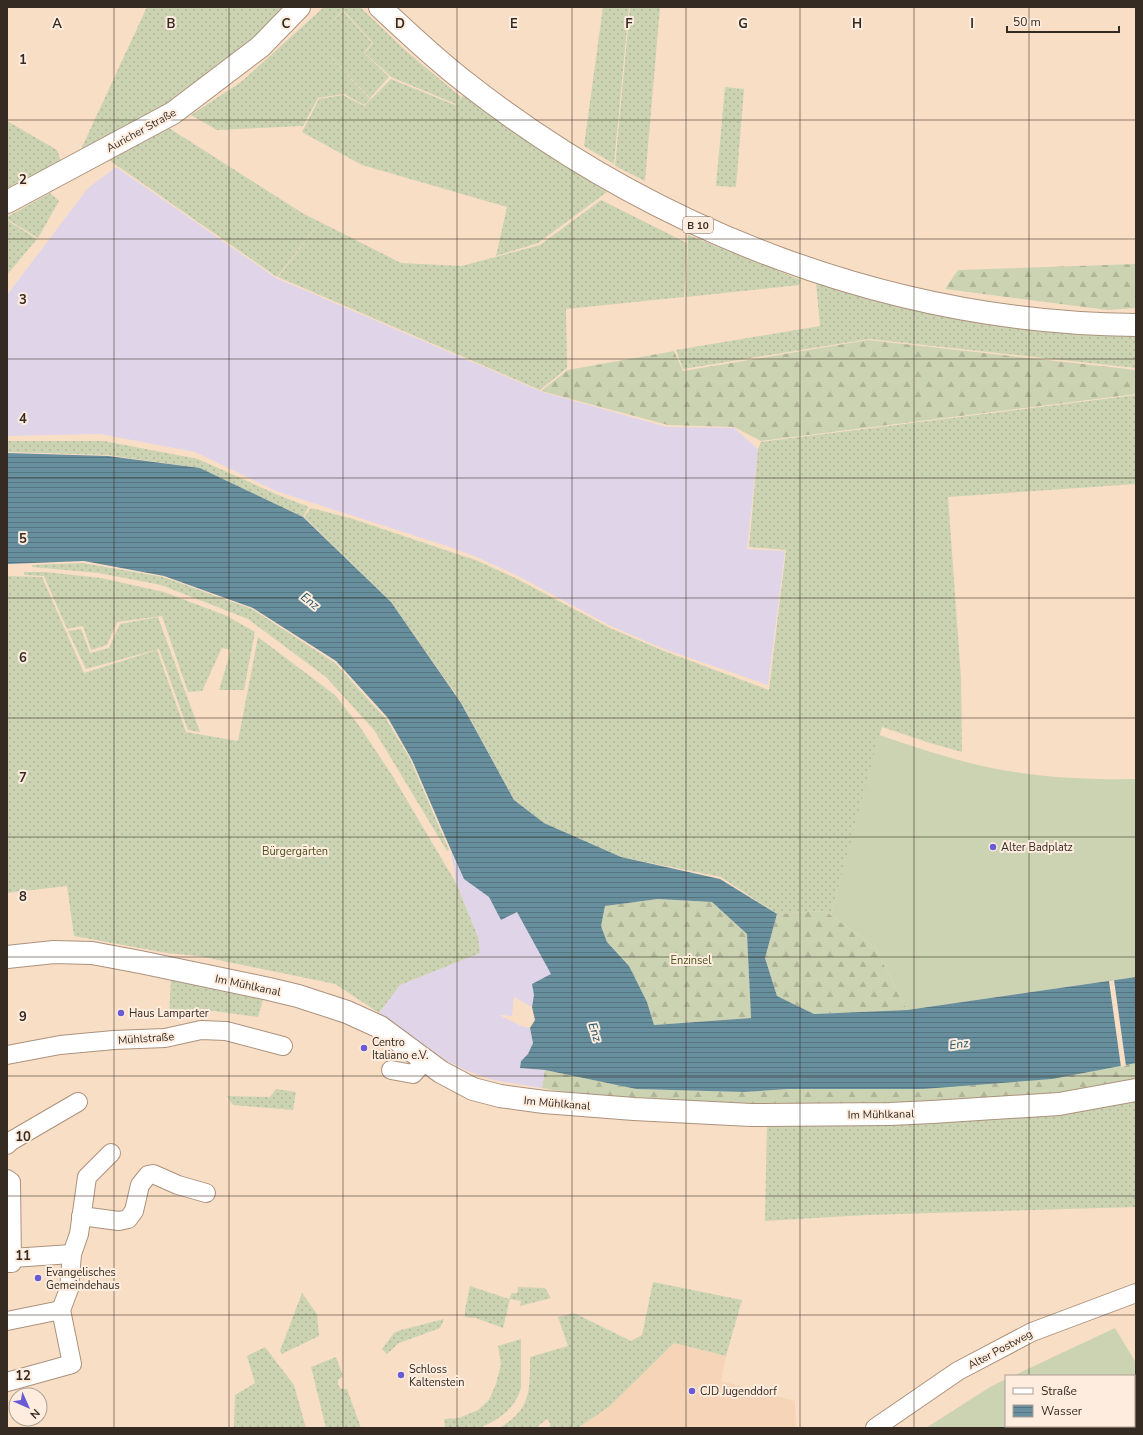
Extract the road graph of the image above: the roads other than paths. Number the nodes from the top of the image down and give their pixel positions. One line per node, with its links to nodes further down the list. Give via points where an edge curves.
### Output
1 (299, 7): 3 (street, Auricher Straße, via 260,47 173,113)
2 (380, 7): 4 (street, B 10, via 465,82 558,148 650,202 746,246 835,278 931,303 1055,321)
3 (7, 202)
4 (1136, 325)
5 (7, 957): 8 (street, Im Mühlkanal, via 54,952 125,958 270,989 327,1005 361,1018 385,1031)
6 (283, 1046): 7 (street, Mühlstraße, via 226,1032 201,1030 165,1038 60,1045)
7 (7, 1055)
8 (425, 1062): 9 (street, via 413,1074); 10 (street, Im Mühlkanal, via 473,1089 519,1099 634,1109 744,1114 968,1110 1059,1104)
9 (391, 1070)
10 (1136, 1090)
11 (78, 1102): 12 (street)
12 (7, 1145)
13 (111, 1153): 16 (street, via 87,1177)
14 (9, 1180): 18 (street)
15 (206, 1192): 16 (street, via 178,1185 153,1174 148,1175 140,1185 134,1212 128,1219 119,1221)
16 (81, 1216): 17 (street, via 79,1234)
17 (72, 1254): 18 (street); 20 (street, via 69,1289)
18 (10, 1260)
19 (1136, 1293): 23 (street, Alter Postweg, via 1032,1332 958,1371)
20 (61, 1310): 21 (street); 22 (street, via 72,1364)
21 (7, 1321)
22 (7, 1382)
23 (875, 1428)

